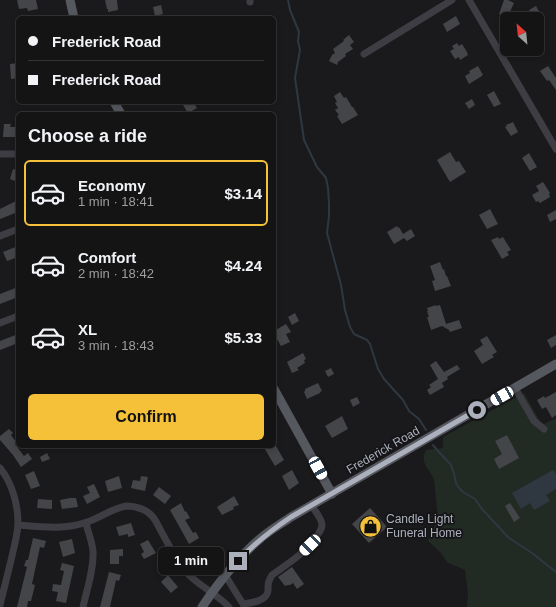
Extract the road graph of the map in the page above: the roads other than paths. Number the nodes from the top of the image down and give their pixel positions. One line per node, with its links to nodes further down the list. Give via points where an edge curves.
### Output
1 (70, 0): 4 (main road)
2 (452, 0): 5 (street)
3 (469, 0): 6 (street)
4 (74, 16)
5 (364, 54)
6 (556, 149)
7 (0, 154): 8 (street)
8 (16, 154)
9 (16, 230): 10 (street)
10 (0, 236)
11 (16, 317): 12 (street)
12 (0, 323)
13 (556, 364): 14 (main road, Frederick Road)
14 (515, 388): 16 (street, via 534,421); 18 (main road, Frederick Road)
15 (276, 393): 18 (main road)
16 (544, 429)
17 (0, 468): 21 (street, via 15,497)
18 (332, 494): 19 (main road, Frederick Road)
19 (312, 506): 22 (main road, Frederick Road, via 261,538); 22 (street, via 322,522 320,532 301,554 272,575 267,585 267,596 254,603 243,604)
20 (86, 523): 21 (street, via 61,528); 23 (street, via 120,507 144,510 157,523 187,572); 25 (street, via 93,551)
21 (18, 524): 24 (street)
22 (225, 575): 23 (main road, Frederick Road)
23 (212, 594): 26 (main road, Frederick Road); 27 (street)
24 (0, 605)
25 (83, 607)
26 (202, 607)
27 (229, 607)

